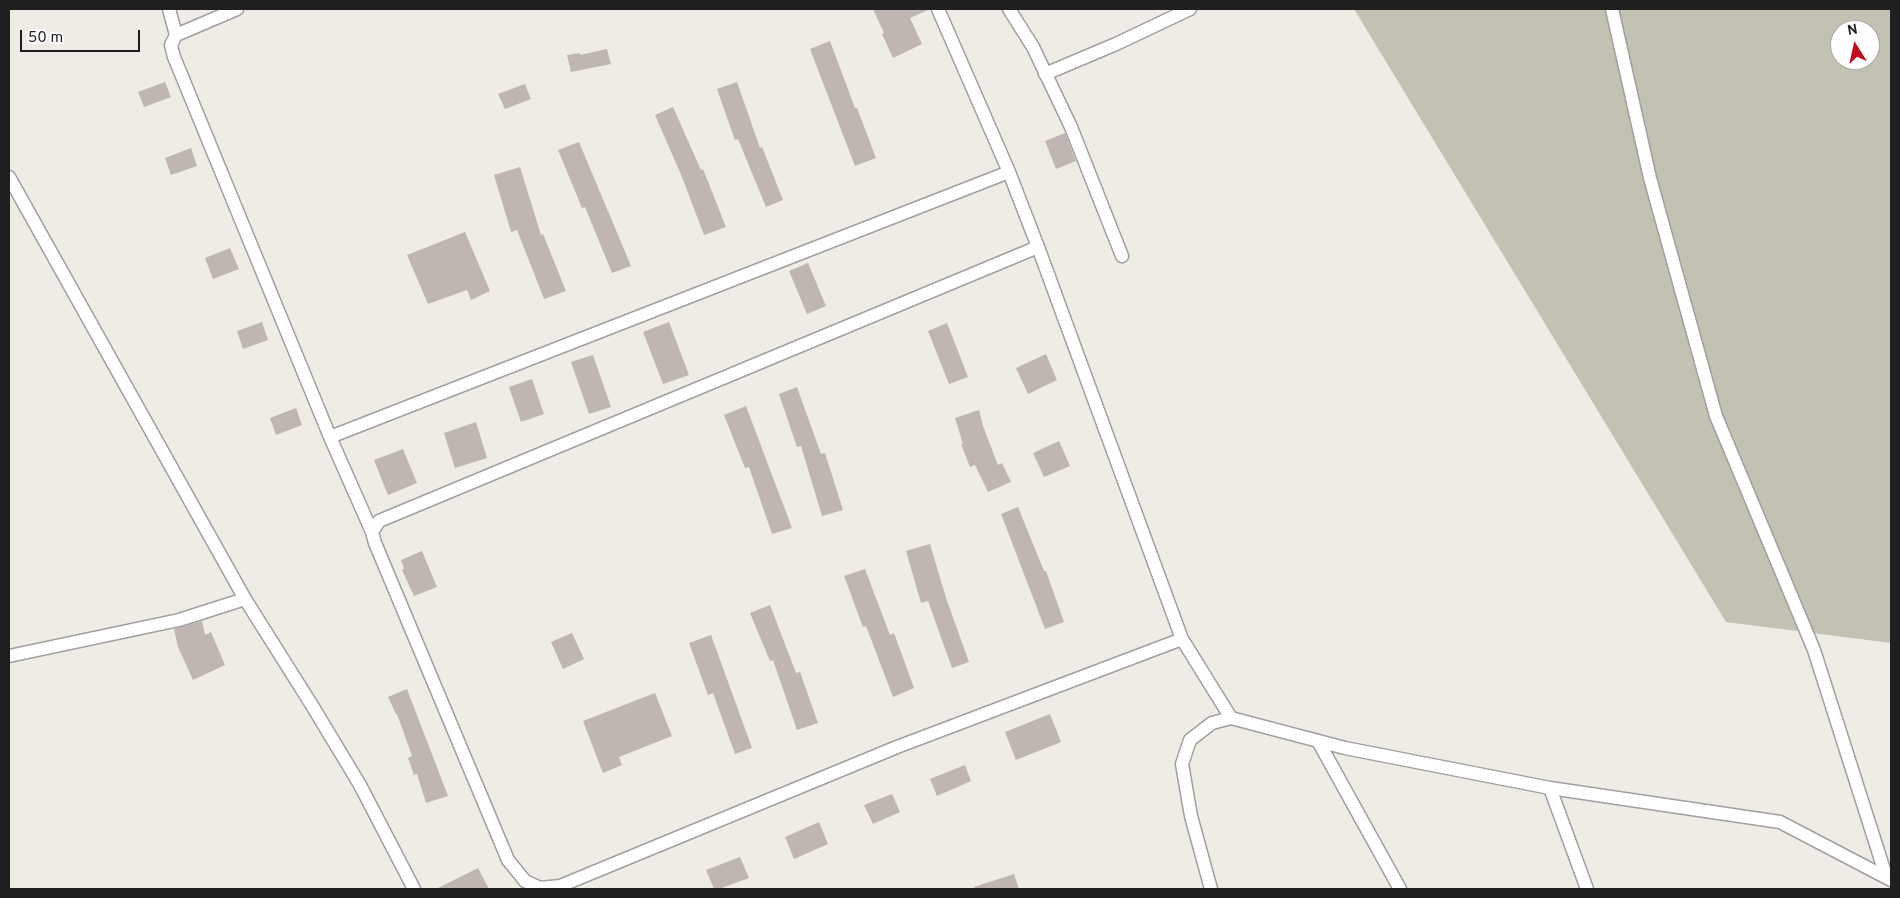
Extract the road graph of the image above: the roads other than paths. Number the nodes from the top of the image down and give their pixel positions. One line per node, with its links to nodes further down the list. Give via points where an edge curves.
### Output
1 (169, 9): 7 (street)
2 (237, 9): 7 (street)
3 (938, 9): 9 (street)
4 (1009, 9): 8 (street)
5 (1190, 9): 8 (street)
6 (1612, 9): 21 (street, via 1650,178 1716,416 1814,650)
7 (176, 35): 13 (street, via 171,45 174,56)
8 (1046, 74): 12 (street, via 1071,127)
9 (1009, 172): 11 (street); 13 (street)
10 (9, 176): 15 (street)
11 (1038, 247): 14 (street, via 379,521); 16 (street)
12 (1122, 256)
13 (330, 437): 14 (street)
14 (372, 532): 16 (street, via 508,860 525,881 540,888 560,886 897,747)
15 (245, 599): 17 (street, via 179,620); 22 (street, via 360,785)
16 (1182, 639): 18 (street)
17 (9, 656)
18 (1231, 718): 19 (street); 23 (street, via 1212,723 1190,740 1182,764 1191,816)
19 (1318, 741): 20 (street); 24 (street)
20 (1550, 788): 21 (street, via 1780,822); 25 (street)
21 (1889, 878)
22 (414, 889)
23 (1211, 889)
24 (1400, 889)
25 (1587, 889)

